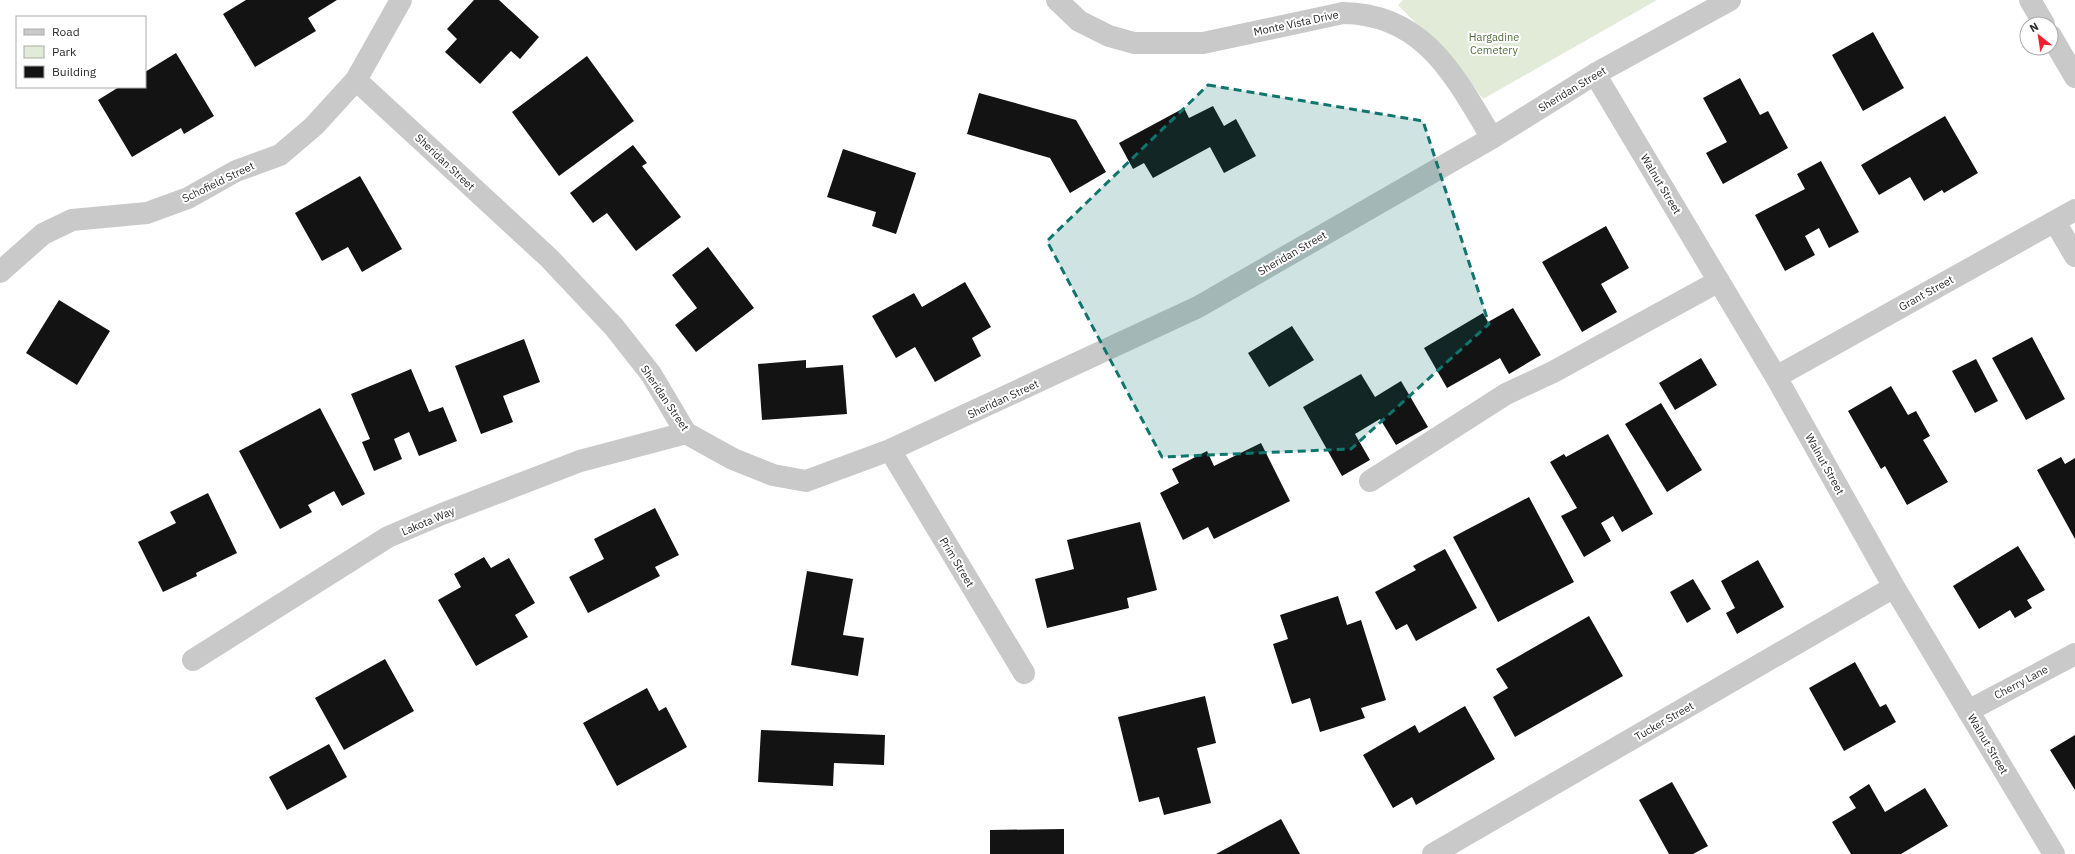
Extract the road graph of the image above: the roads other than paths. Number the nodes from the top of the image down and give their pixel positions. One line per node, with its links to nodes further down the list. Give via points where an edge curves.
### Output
1 (401, 0): 9 (street, Schofield Street)
2 (1057, 0): 10 (street, Monte Vista Drive, via 1078,21 1109,36 1134,43 1203,43 1344,13 1364,13 1400,24 1436,54)
3 (1730, 0): 7 (street, Sheridan Street)
4 (2030, 0): 5 (street)
5 (2039, 16)
6 (2059, 50): 8 (street)
7 (1596, 74): 10 (street, Sheridan Street); 15 (street, Walnut Street)
8 (2075, 77)
9 (356, 80): 14 (street, Schofield Street, via 314,126 280,155 236,171 188,198 147,213 72,220 44,234); 17 (street, Sheridan Street, via 548,258 614,327 651,374)
10 (1492, 138): 18 (street, Sheridan Street, via 1198,307)
11 (2075, 210): 12 (street, Grant Street)
12 (2055, 222): 13 (street); 16 (street, Grant Street)
13 (2075, 256)
14 (0, 272)
15 (1719, 281): 16 (street, Walnut Street); 19 (street, via 1553,372 1506,394)
16 (1776, 377): 20 (street, Walnut Street)
17 (686, 432): 18 (street, Sheridan Street, via 733,459 773,475 806,481); 22 (street, Lakota Way, via 580,461 388,537)
18 (890, 450): 23 (street, Prim Street)
19 (1370, 481)
20 (1894, 587): 24 (street, Walnut Street); 25 (street, Tucker Street)
21 (2075, 654): 24 (street, Cherry Lane)
22 (193, 660)
23 (1024, 673)
24 (1968, 711): 26 (street, Walnut Street)
25 (1433, 854)
26 (2054, 854)

